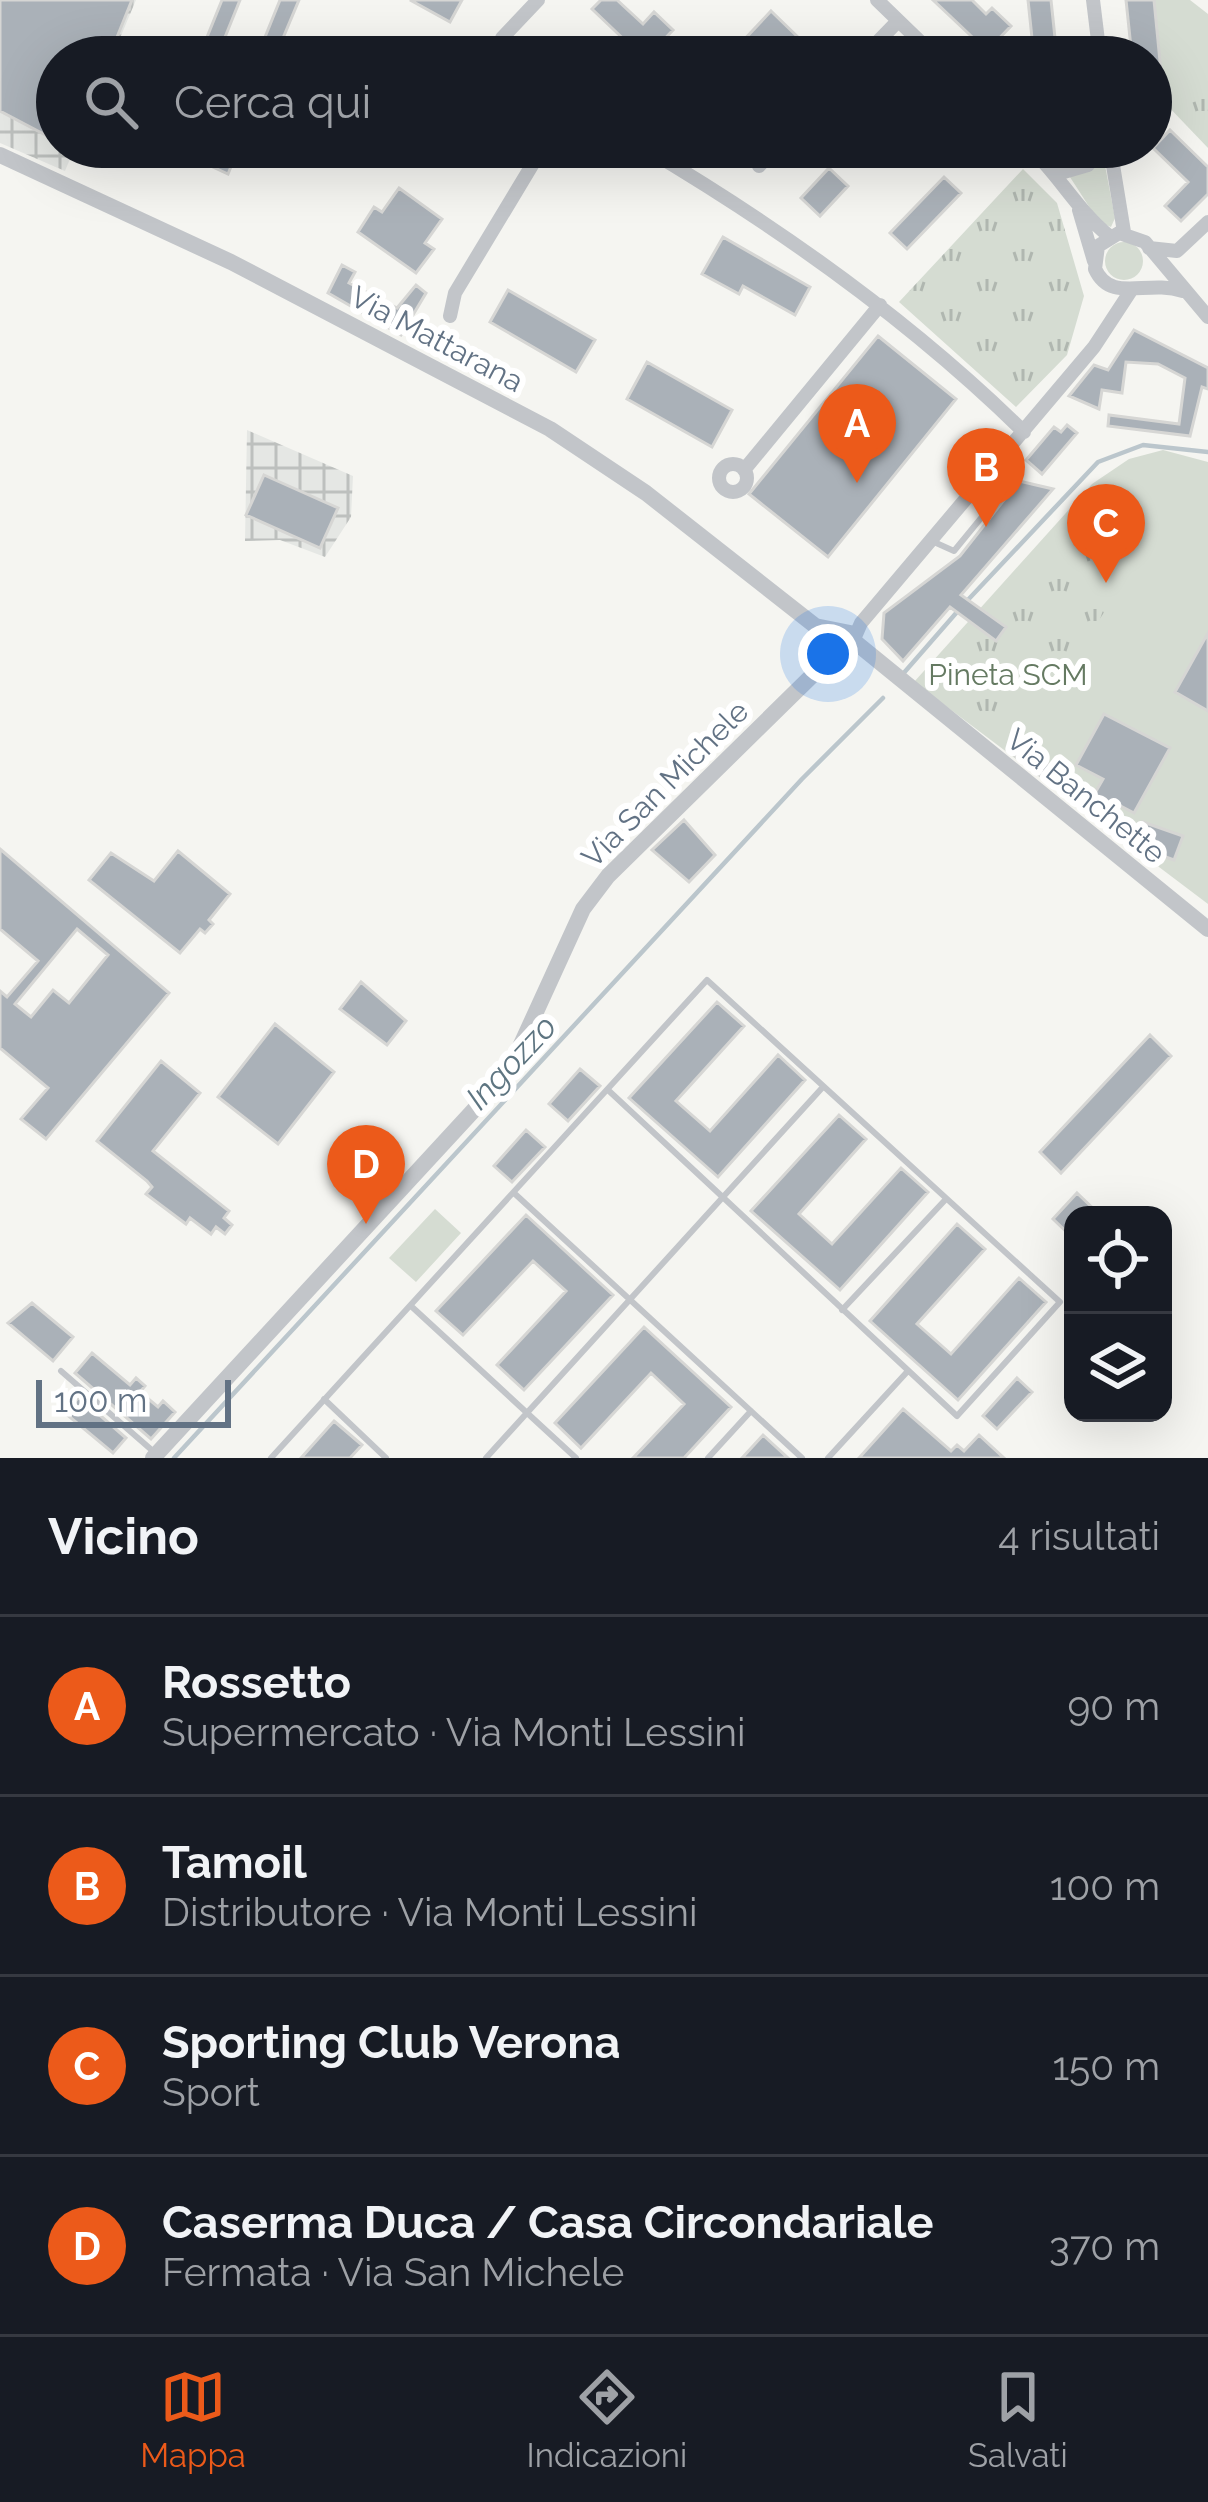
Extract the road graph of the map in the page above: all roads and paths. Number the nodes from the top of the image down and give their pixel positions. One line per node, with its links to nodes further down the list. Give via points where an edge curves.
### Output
1 (538, 0): 5 (street)
2 (877, 0): 4 (street)
3 (1093, 0): 8 (street)
4 (898, 21): 6 (street); 7 (street)
5 (504, 36)
6 (883, 36)
7 (914, 36)
8 (1097, 36)
9 (0, 155): 32 (street, Via Mattarana, via 231,262 550,429)
10 (530, 168): 25 (street, via 455,293)
11 (678, 168): 24 (street)
12 (1051, 168): 15 (street)
13 (1078, 168): 15 (street)
14 (1108, 168): 18 (street)
15 (1057, 174): 16 (street)
16 (1079, 210): 18 (street); 20 (street)
17 (1208, 222): 19 (street, via 1177,251)
18 (1116, 234): 19 (street); 20 (street)
19 (1150, 252): 22 (street, via 1150,272); 23 (street)
20 (1094, 260): 21 (street)
21 (1103, 283): 22 (street); 27 (street)
22 (1136, 287): 23 (street); 27 (street)
23 (1183, 291): 26 (street)
24 (880, 305): 28 (street); 29 (street)
25 (450, 316)
26 (1208, 317)
27 (1106, 324): 28 (street)
28 (1024, 432): 30 (street)
29 (744, 470)
30 (990, 471): 31 (street); 31 (lane, via 1004,490 954,551)
31 (931, 539): 32 (street)
32 (844, 642): 33 (street, Via Banchette); 47 (street, Via San Michele, via 608,876 583,909 508,1072)
33 (1208, 928)
34 (823, 1087): 35 (lane, via 707,980); 37 (lane); 38 (lane)
35 (608, 1090): 36 (lane); 37 (lane)
36 (514, 1193): 39 (lane); 40 (lane)
37 (722, 1198): 39 (lane); 41 (lane)
38 (946, 1199): 41 (lane); 43 (lane, via 1060,1302 957,1416)
39 (630, 1300): 45 (lane); 46 (lane)
40 (410, 1306): 44 (lane); 46 (lane)
41 (842, 1310): 43 (lane)
42 (61, 1370): 47 (lane)
43 (908, 1372): 48 (lane)
44 (323, 1400): 49 (lane); 50 (lane)
45 (751, 1412): 53 (lane); 54 (lane)
46 (527, 1413): 51 (lane); 52 (lane)
47 (155, 1456)
48 (833, 1456)
49 (271, 1458)
50 (386, 1458)
51 (486, 1458)
52 (576, 1458)
53 (708, 1458)
54 (802, 1458)

